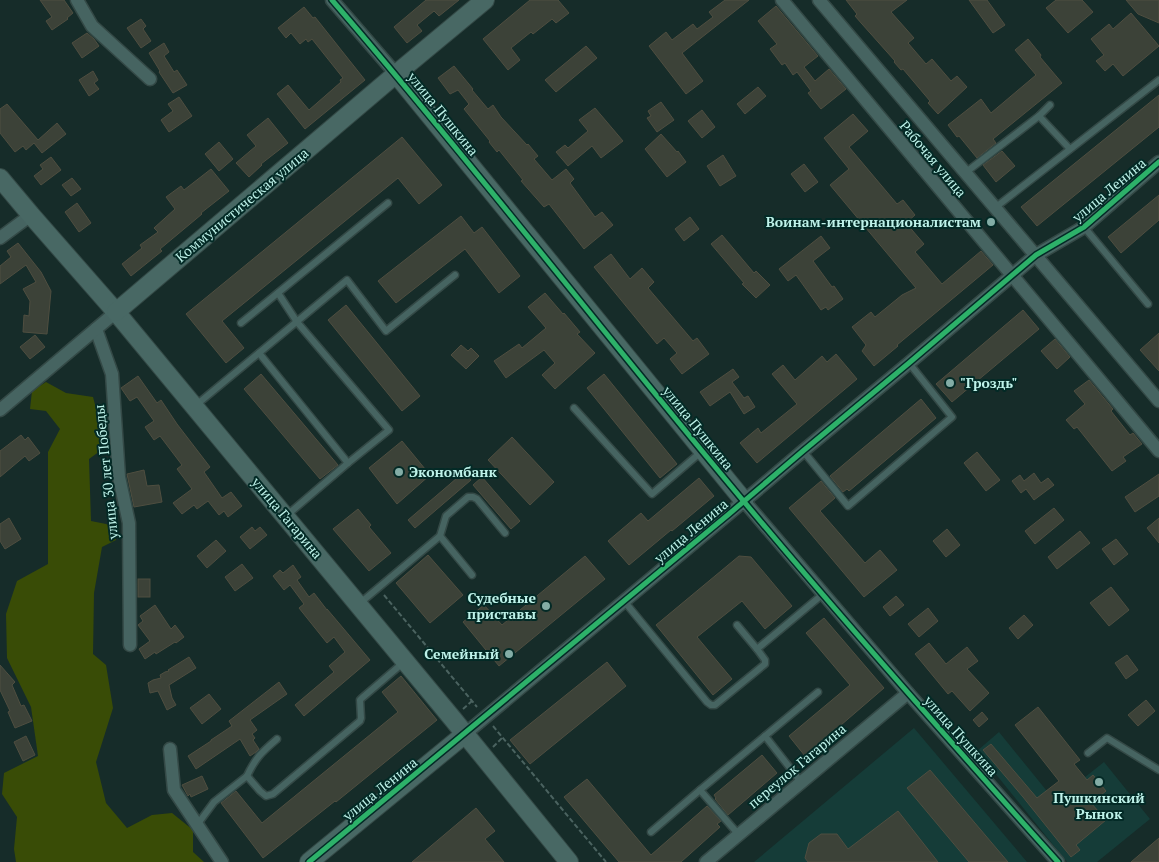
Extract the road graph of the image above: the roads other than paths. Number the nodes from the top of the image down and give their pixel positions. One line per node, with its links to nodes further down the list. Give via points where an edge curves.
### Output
1 (77, 0): 7 (street, via 92,26)
2 (332, 0): 6 (street, улица Пушкина)
3 (485, 0): 6 (street, Коммунистическая улица)
4 (782, 0): 22 (street, Рабочая улица)
5 (819, 0): 13 (street, Рабочая улица)
6 (396, 74): 25 (street, Коммунистическая улица); 35 (street, улица Пушкина)
7 (150, 79)
8 (1159, 80): 11 (lane)
9 (1050, 105): 10 (lane)
10 (1039, 116): 11 (lane); 13 (lane)
11 (1070, 149): 16 (lane)
12 (1159, 162): 18 (street, улица Ленина)
13 (965, 173): 16 (street, Рабочая улица)
14 (0, 178): 17 (street, улица Гагарина)
15 (388, 203): 23 (lane)
16 (996, 207): 20 (street, Рабочая улица)
17 (30, 215): 19 (street); 25 (street, улица Гагарина)
18 (1084, 227): 20 (street, улица Ленина); 24 (lane)
19 (0, 238)
20 (1036, 256): 22 (street, улица Ленина); 31 (street, Рабочая улица)
21 (455, 275): 26 (lane, via 386,332 347,280)
22 (1012, 276): 30 (street, улица Ленина); 37 (street, Рабочая улица)
23 (278, 293): 26 (lane); 27 (lane)
24 (1148, 304)
25 (116, 312): 28 (street, Коммунистическая улица); 32 (street, улица Гагарина)
26 (297, 322): 29 (lane); 38 (lane, via 389,430)
27 (241, 323)
28 (96, 329): 34 (street, Коммунистическая улица); 48 (street, улица 30 лет Победы, via 112,374 119,477 129,523)
29 (259, 353): 32 (lane); 38 (lane)
30 (909, 363): 36 (street, улица Ленина); 36 (lane, via 952,417 848,506)
31 (1159, 401)
32 (194, 407): 40 (street, улица Гагарина)
33 (574, 408): 35 (lane, via 652,494)
34 (0, 410)
35 (702, 451): 39 (street, улица Пушкина)
36 (803, 451): 39 (street, улица Ленина)
37 (1159, 451)
38 (348, 463): 40 (lane)
39 (744, 502): 44 (street, улица Пушкина); 45 (street, улица Ленина)
40 (285, 516): 46 (street, улица Гагарина)
41 (505, 533): 42 (lane, via 473,497 446,516)
42 (440, 536): 43 (lane); 46 (lane)
43 (472, 575)
44 (823, 594): 49 (lane); 52 (street, улица Пушкина)
45 (624, 601): 49 (lane, via 711,705 719,703 765,664); 53 (street, улица Ленина)
46 (358, 605): 50 (street, улица Гагарина)
47 (737, 625): 49 (lane)
48 (130, 645)
49 (757, 649)
50 (405, 661): 53 (street, улица Гагарина); 59 (lane, via 360,700 360,721 273,794 266,796 260,792)
51 (818, 692): 54 (lane)
52 (908, 692): 60 (street, переулок Гагарина); 69 (street, улица Пушкина)
53 (465, 734): 66 (street, улица Ленина); 67 (street, улица Гагарина)
54 (765, 736): 60 (lane); 61 (lane)
55 (277, 739): 59 (lane, via 259,755)
56 (170, 749): 62 (street, via 174,790)
57 (1088, 753): 58 (lane, via 1107,738)
58 (1159, 770)
59 (247, 776): 62 (lane, via 214,802)
60 (801, 782): 64 (street, переулок Гагарина)
61 (700, 790): 63 (lane); 64 (lane)
62 (197, 825): 65 (street)
63 (650, 832)
64 (739, 835): 68 (street, переулок Гагарина)
65 (222, 862)
66 (309, 862)
67 (569, 862)
68 (706, 862)
69 (1058, 862)

